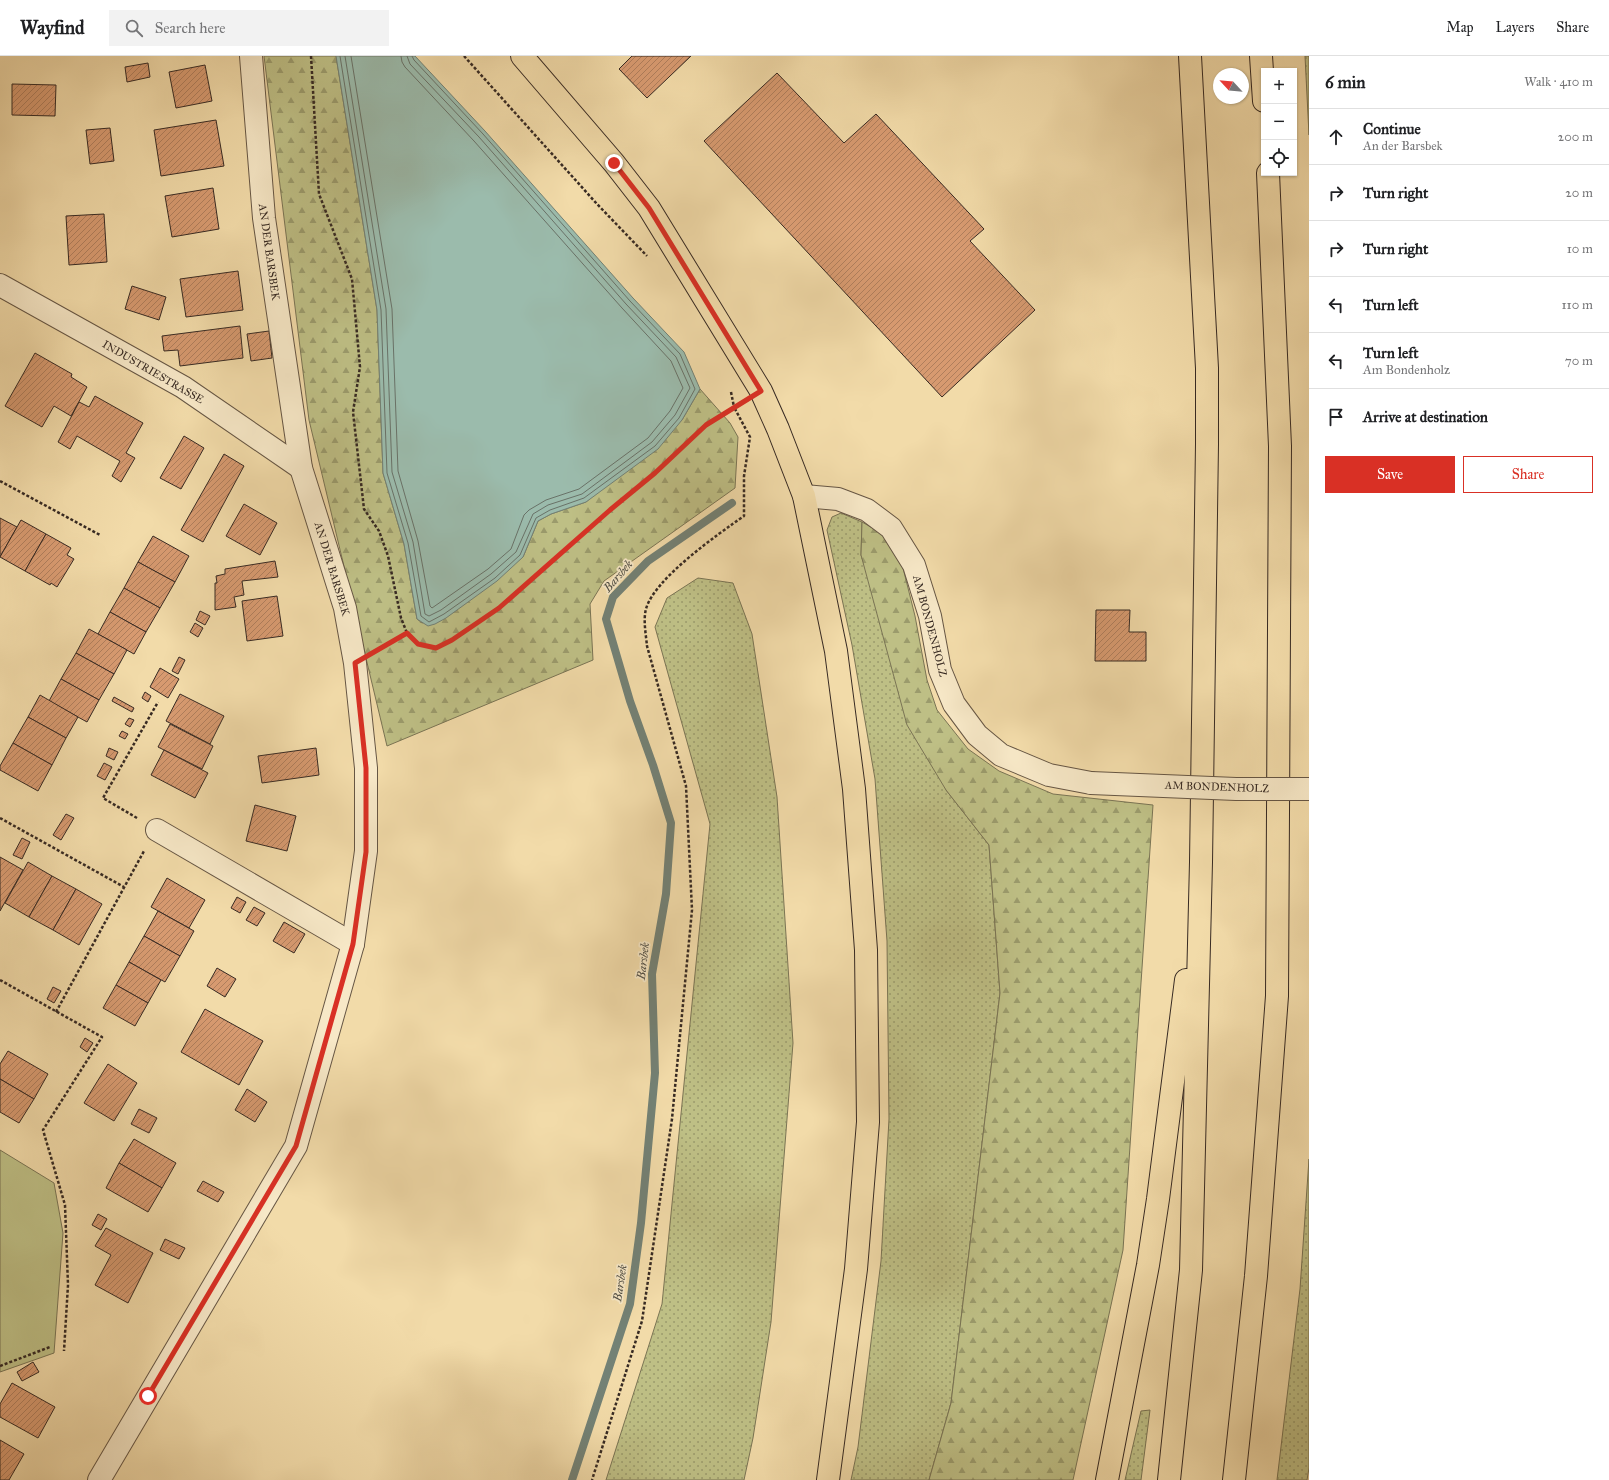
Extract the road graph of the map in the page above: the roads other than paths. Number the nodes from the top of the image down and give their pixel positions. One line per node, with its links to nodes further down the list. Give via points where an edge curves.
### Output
1 (252, 56): 8 (street, AN DER BARSBEK, via 264,218)
2 (522, 56): 9 (main road, via 649,208 761,391)
3 (1190, 56): 12 (main road, via 1207,368)
4 (1261, 56): 5 (main road)
5 (1262, 68)
6 (1268, 176): 18 (main road, via 1280,446 1277,996 1256,1276)
7 (0, 285): 8 (street, INDUSTRIESTRASSE, via 183,387)
8 (301, 468): 13 (street, AN DER BARSBEK, via 345,608 355,663 366,768 366,852)
9 (804, 496): 10 (street, AM BONDENHOLZ, bridge, via 838,499 867,510 891,528 914,564 930,616 940,670 954,704 977,734 1001,755 1049,775 1091,782 1236,789); 15 (main road, via 836,651 854,789 866,950 868,1122 856,1269)
10 (1309, 789)
11 (156, 830): 13 (street)
12 (1201, 862): 16 (main road, via 1158,1199); 17 (main road, via 1191,1270)
13 (353, 944): 14 (street, AN DER BARSBEK, via 296,1146)
14 (99, 1480)
15 (828, 1480)
16 (1108, 1480)
17 (1169, 1480)
18 (1234, 1480)

